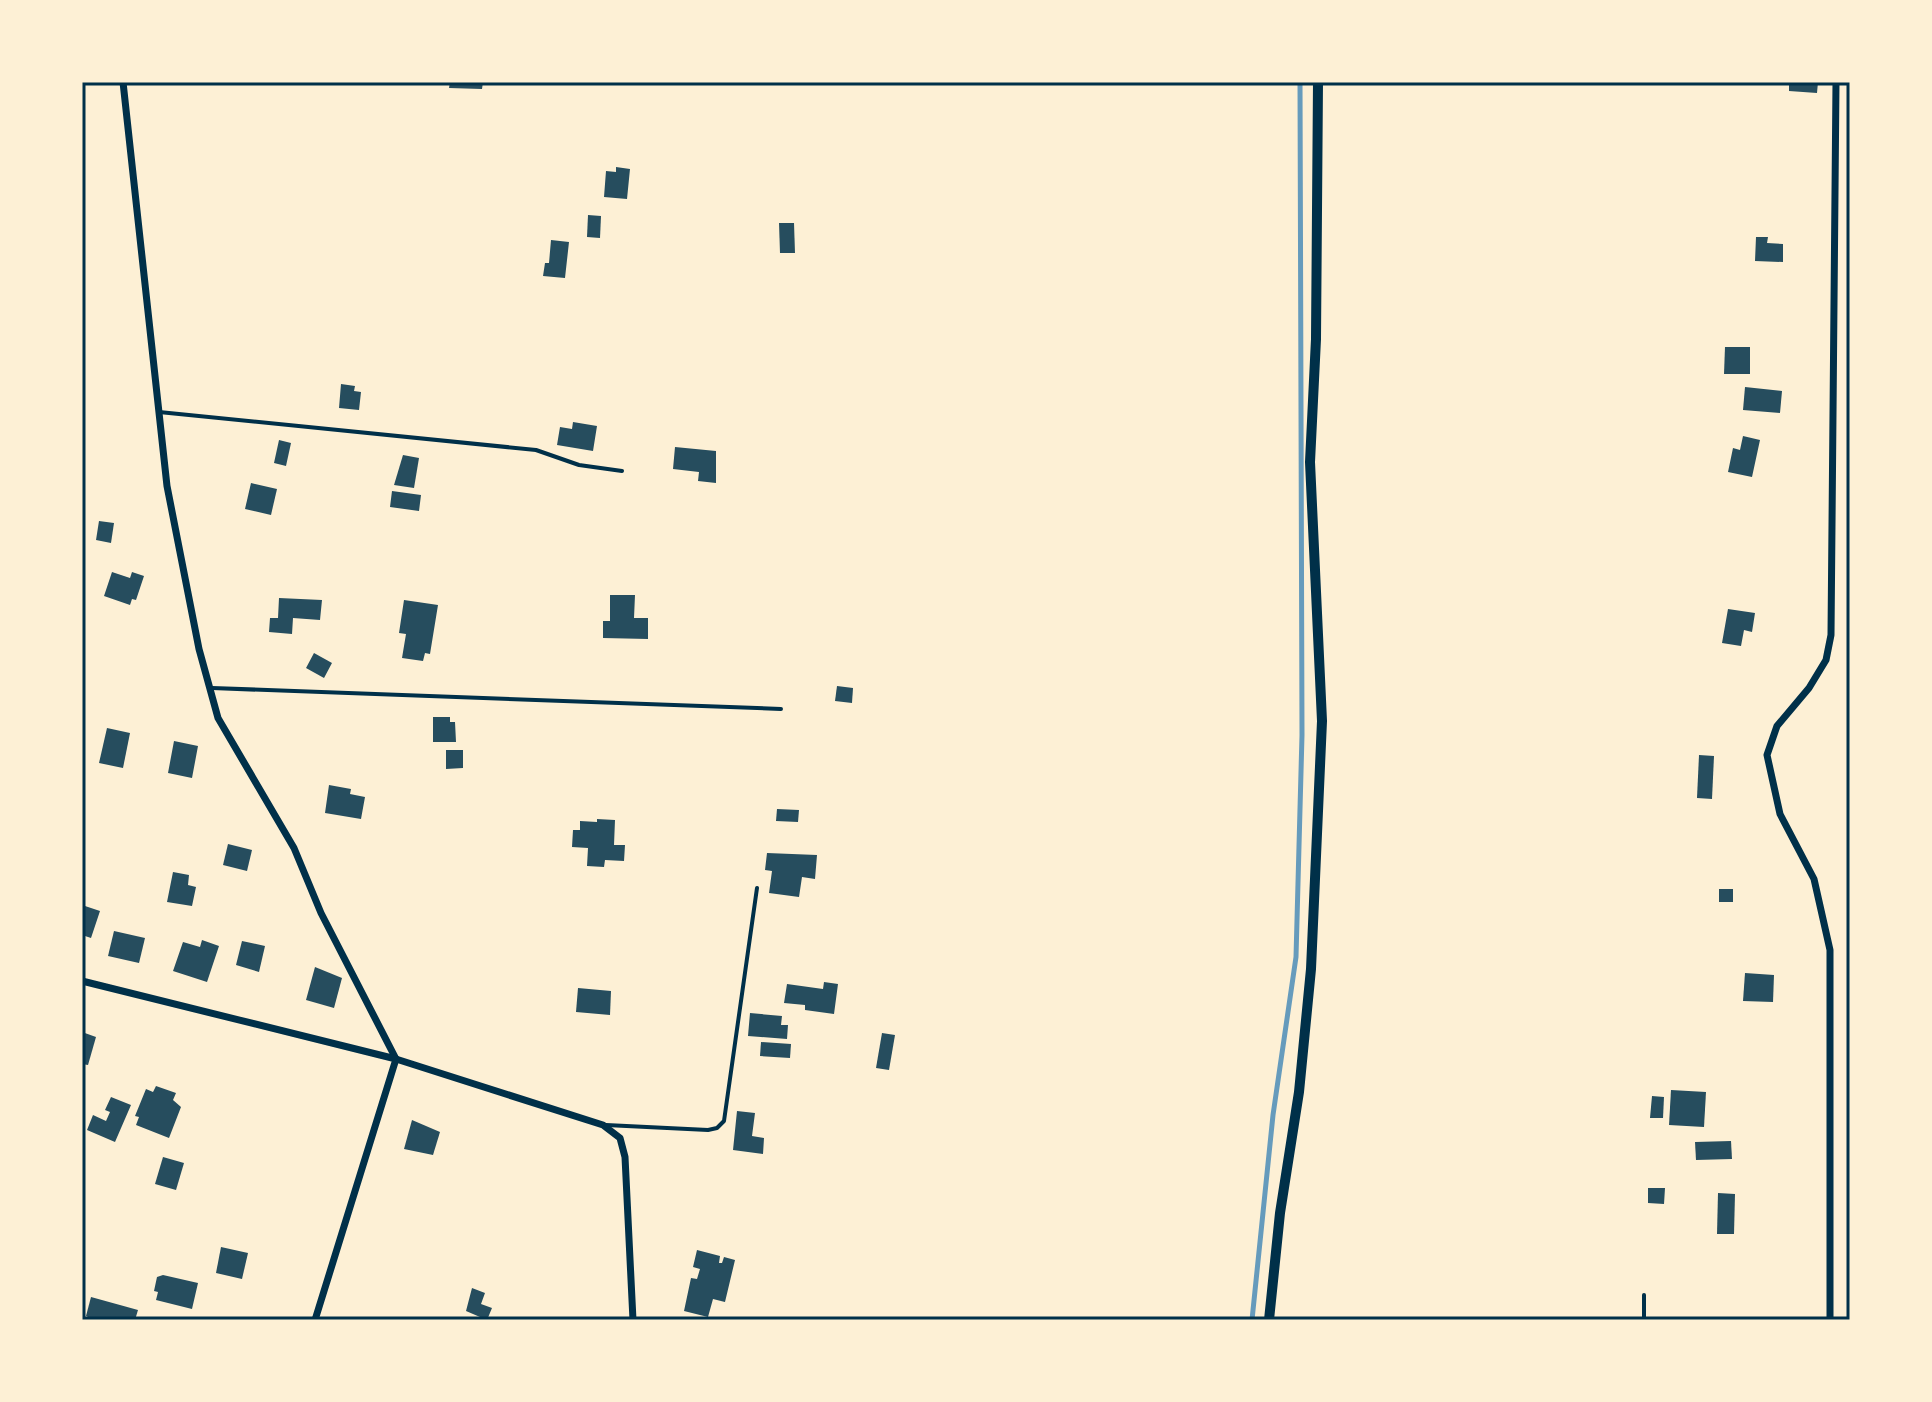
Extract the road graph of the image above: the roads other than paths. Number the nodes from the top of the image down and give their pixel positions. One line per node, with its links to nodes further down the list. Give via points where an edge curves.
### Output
1 (123, 82): 4 (street)
2 (1318, 82): 15 (main road, via 1310,462 1322,721 1311,969)
3 (1836, 82): 17 (street, via 1831,635 1826,660 1777,726 1767,755 1780,814 1814,879 1830,950)
4 (159, 412): 5 (lane, via 536,450 579,465); 6 (street, via 167,486)
5 (622, 471)
6 (210, 688): 7 (lane); 10 (street, via 218,718 294,848)
7 (781, 709)
8 (757, 888): 11 (lane, via 724,1121 708,1130)
9 (82, 981): 10 (street)
10 (396, 1059): 11 (street); 13 (street)
11 (603, 1125): 14 (street, via 617,1134 625,1152)
12 (1644, 1295): 16 (lane)
13 (315, 1320)
14 (633, 1320)
15 (1269, 1320)
16 (1644, 1320)
17 (1830, 1320)

